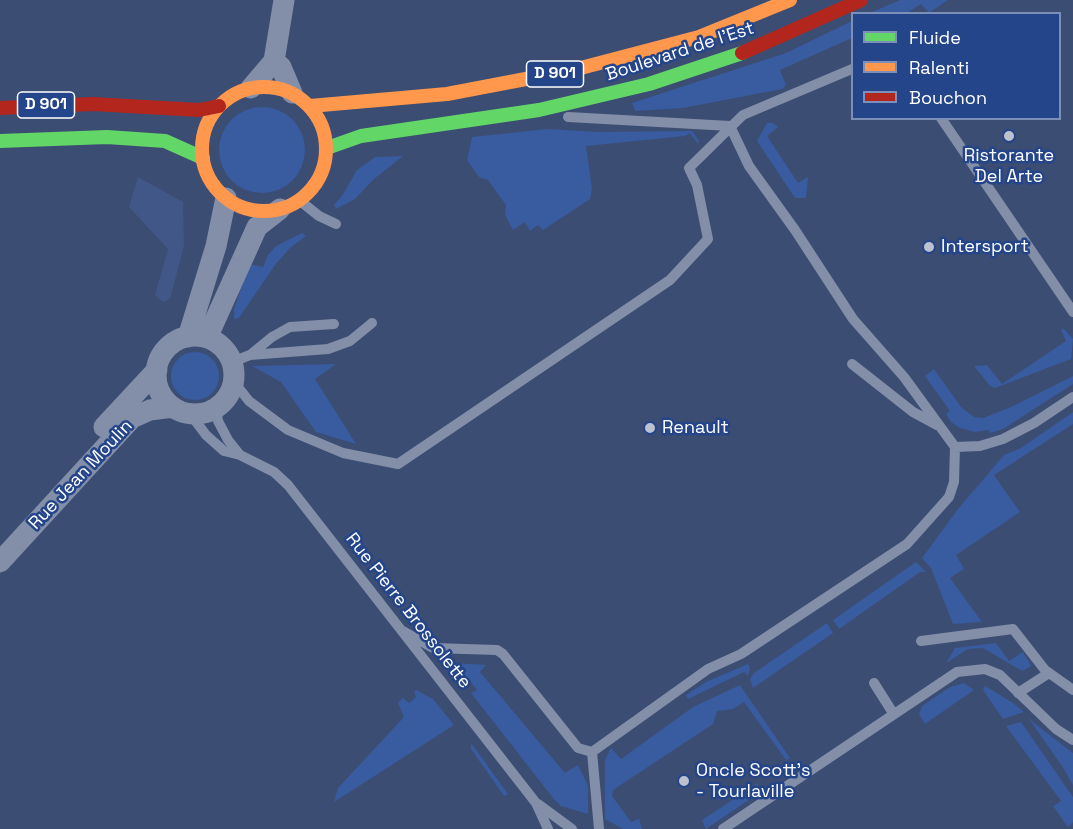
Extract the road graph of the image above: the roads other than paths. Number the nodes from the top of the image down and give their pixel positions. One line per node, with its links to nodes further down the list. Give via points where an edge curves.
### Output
1 (284, 0): 4 (street)
2 (790, 0): 9 (main road, Boulevard de l'Est / D 901, via 699,37 573,70 447,94)
3 (861, 0): 11 (main road, Boulevard de l'Est / D 901, via 752,50 649,84)
4 (274, 61): 6 (street); 7 (street, via 281,67)
5 (851, 69): 13 (lane, via 743,115)
6 (251, 88): 7 (main road, via 272,87); 8 (main road)
7 (292, 93): 9 (main road)
8 (219, 106): 10 (main road, D 901, via 199,110 92,104); 16 (main road, via 208,122)
9 (310, 106): 15 (main road, via 322,126)
10 (0, 108)
11 (539, 110): 13 (lane, via 559,116); 15 (main road, Boulevard de l'Est / D 901, via 361,136)
12 (942, 120): 20 (lane)
13 (730, 126): 25 (lane, via 688,168 697,185 708,239 670,280 398,464 343,453 288,430 249,401); 30 (lane, via 749,166 853,319)
14 (0, 141): 16 (main road, D 901, via 107,137 165,141)
15 (327, 148): 18 (main road, via 324,168 314,186)
16 (203, 159): 17 (main road, via 207,173)
17 (226, 198): 18 (main road, via 252,209); 23 (street)
18 (290, 204): 19 (lane); 23 (street, via 257,227)
19 (336, 224)
20 (1073, 312)
21 (372, 323): 25 (lane, via 350,341)
22 (334, 324): 25 (lane, via 290,327)
23 (197, 338): 25 (street, via 223,348); 26 (street, Rue Jean Moulin, via 170,345)
24 (852, 364): 30 (lane, via 913,412)
25 (238, 366): 28 (street, via 224,401)
26 (156, 370): 29 (street, via 159,392); 33 (street, Rue Jean Moulin)
27 (1073, 396): 31 (lane, via 1003,439 980,446)
28 (216, 409): 29 (street, Rue Jean Moulin); 32 (lane, Rue Pierre Brossolette, via 218,421)
29 (182, 411): 32 (lane, Rue Pierre Brossolette, via 224,451); 34 (street, Rue Jean Moulin, via 150,410 132,418)
30 (941, 426): 31 (lane)
31 (956, 447): 43 (lane, via 949,497 906,544 741,654 708,669)
32 (240, 455): 35 (lane, Rue Pierre Brossolette, via 274,472 288,485)
33 (0, 541)
34 (0, 562)
35 (403, 631): 43 (lane, via 433,648 490,649 503,654 578,748); 44 (lane, Rue Pierre Brossolette)
36 (921, 641): 37 (lane, via 1013,629)
37 (1049, 673): 39 (lane); 40 (lane)
38 (874, 683): 41 (lane)
39 (1073, 690)
40 (1018, 693): 41 (lane, via 1000,675 971,668 942,680); 42 (lane)
41 (893, 713): 48 (lane)
42 (1073, 740)
43 (592, 752): 47 (lane)
44 (536, 803): 45 (lane, Rue Pierre Brossolette); 46 (lane, Rue Pierre Brossolette)
45 (548, 829)
46 (572, 829)
47 (599, 829)
48 (723, 829)

